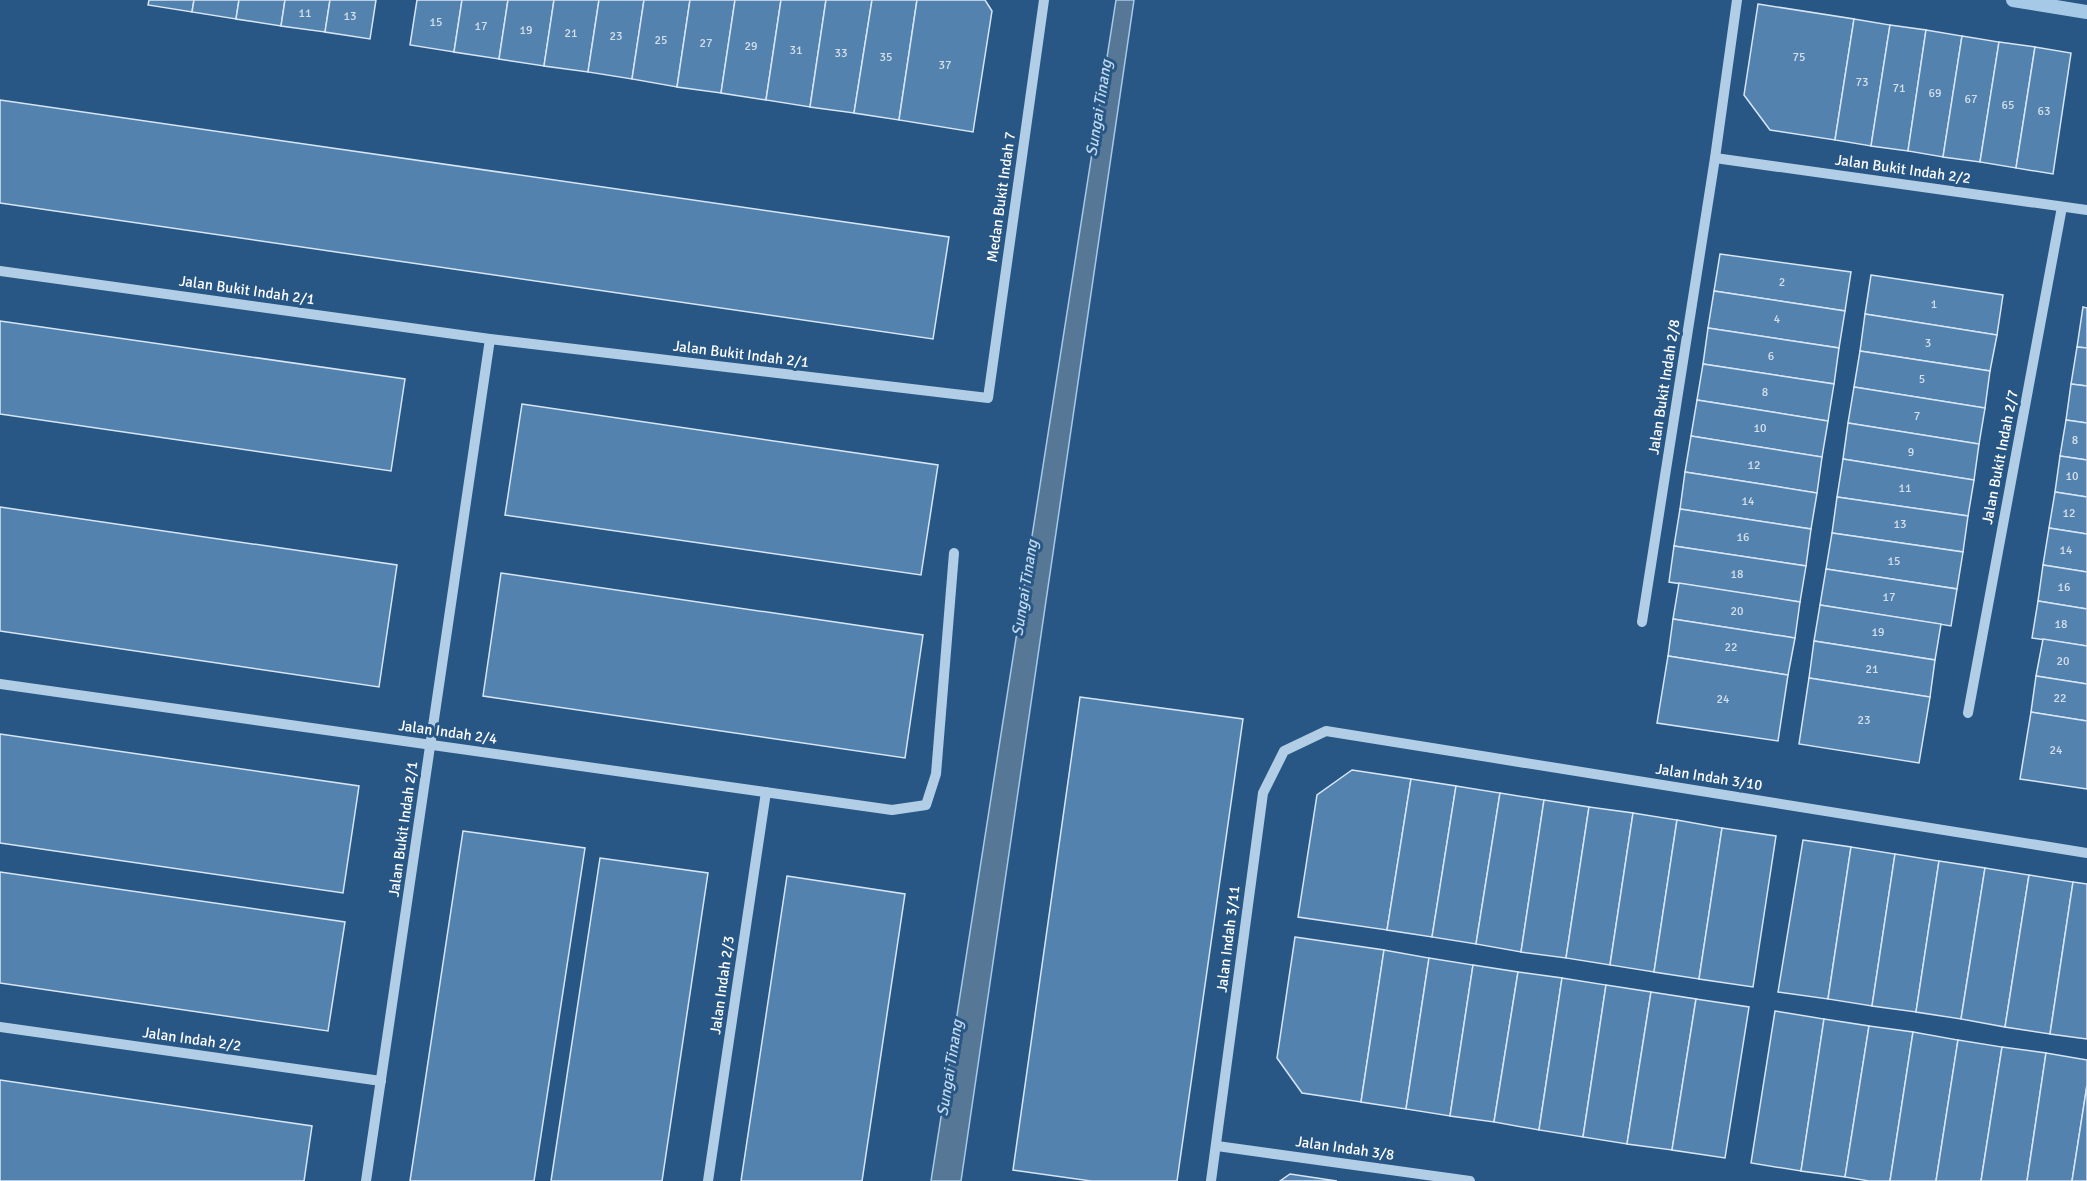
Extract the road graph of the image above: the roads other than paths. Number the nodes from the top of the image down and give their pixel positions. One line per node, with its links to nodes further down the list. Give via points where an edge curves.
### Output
1 (1044, 0): 8 (street, Medan Bukit Indah 7)
2 (1737, 0): 3 (street, Jalan Bukit Indah 2/8)
3 (1715, 158): 4 (street, Jalan Bukit Indah 2/2); 10 (street, Jalan Bukit Indah 2/8)
4 (2062, 207): 5 (street, Jalan Bukit Indah 2/2); 12 (street, Jalan Bukit Indah 2/7)
5 (2087, 210)
6 (0, 271): 7 (street, Jalan Bukit Indah 2/1)
7 (490, 339): 8 (street, Jalan Bukit Indah 2/1); 14 (street, Jalan Bukit Indah 2/1)
8 (988, 398)
9 (954, 553): 15 (street, Jalan Indah 2/4, via 936,774 926,805 892,810)
10 (1642, 622)
11 (0, 684): 14 (street, Jalan Indah 2/4)
12 (1968, 713)
13 (1326, 731): 16 (street, Jalan Indah 3/10); 19 (street, Jalan Indah 3/11, via 1284,751 1263,793)
14 (430, 745): 15 (street, Jalan Indah 2/4); 18 (street, Jalan Bukit Indah 2/1)
15 (766, 792): 21 (street, Jalan Indah 2/3)
16 (2087, 853)
17 (0, 1027): 18 (street, Jalan Indah 2/2)
18 (381, 1081): 20 (street, Jalan Bukit Indah 2/1)
19 (1216, 1146): 22 (street, Jalan Indah 3/11); 23 (street, Jalan Indah 3/8)
20 (366, 1181)
21 (708, 1181)
22 (1211, 1181)
23 (1470, 1181)

